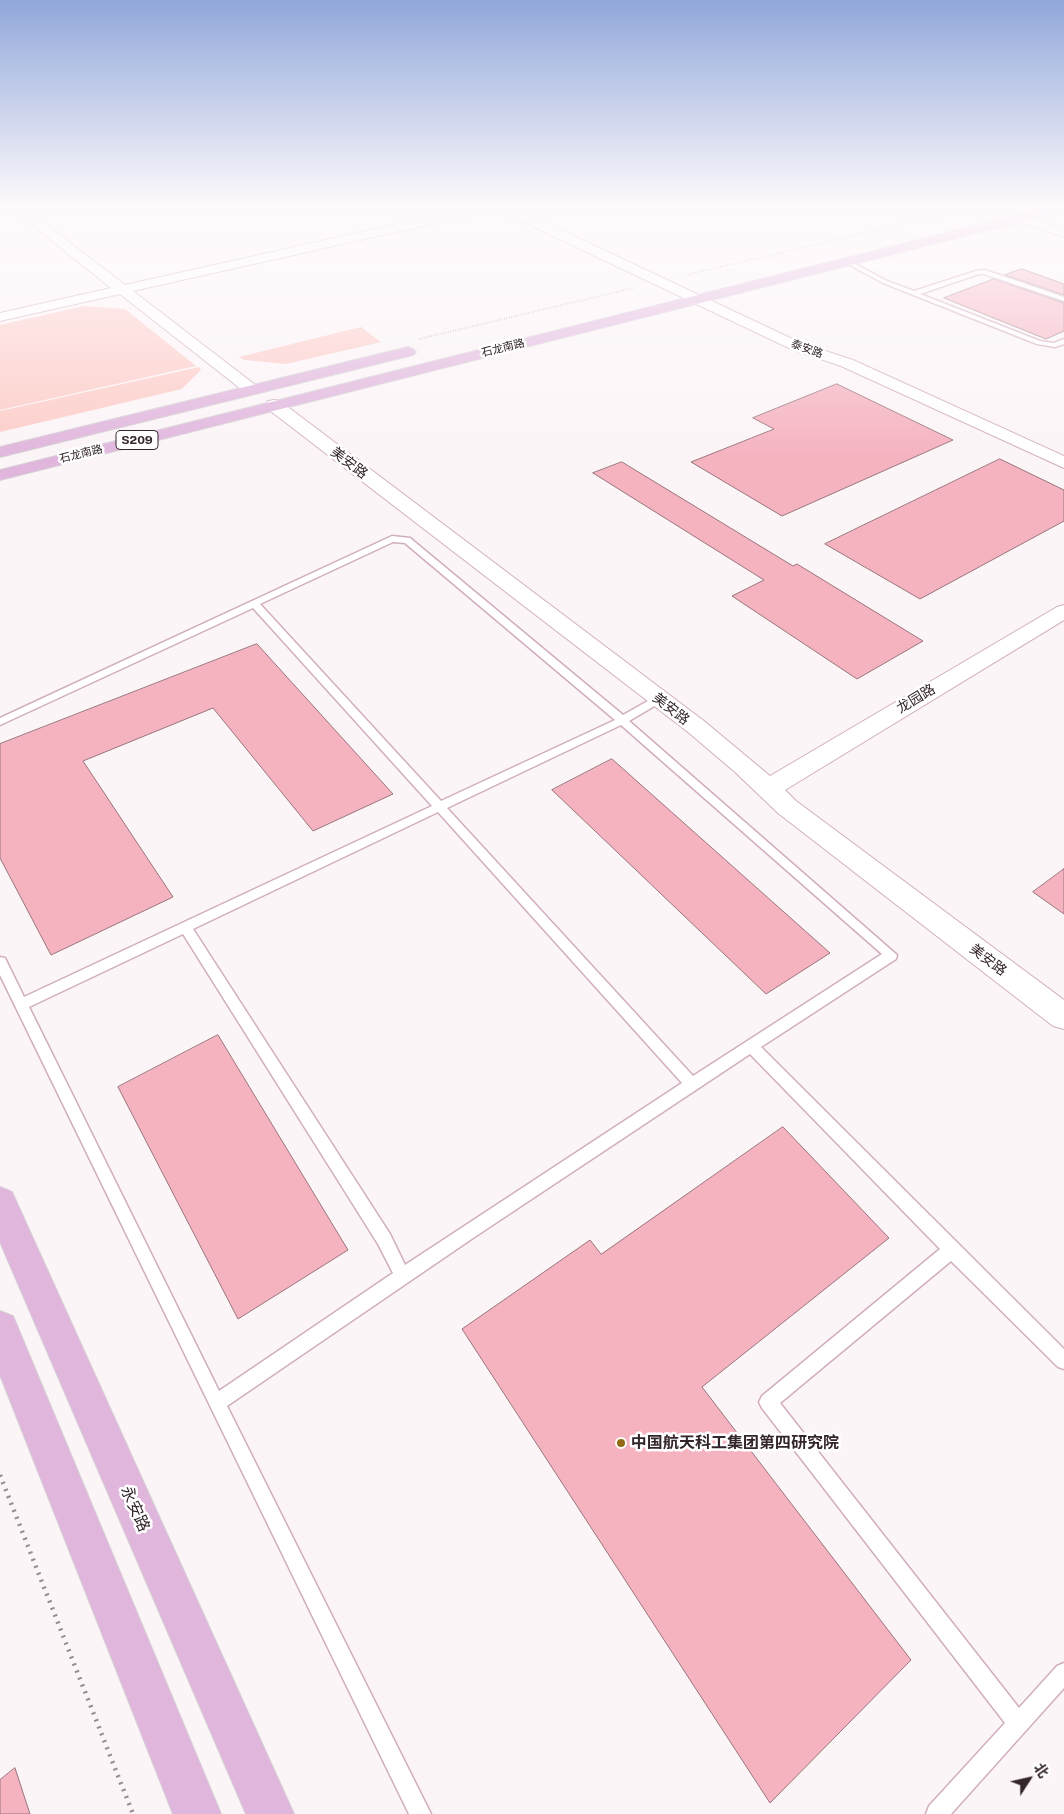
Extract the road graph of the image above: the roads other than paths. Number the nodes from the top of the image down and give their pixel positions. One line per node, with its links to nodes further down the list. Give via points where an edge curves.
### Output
1 (122, 290): 14 (street); 17 (street)
2 (683, 290): 11 (street, 泰安路)
3 (693, 290): 9 (street, 泰安路)
4 (739, 290): 9 (main road, 石龙南路 / S209)
5 (906, 290): 8 (lane)
6 (925, 290): 8 (lane)
7 (1037, 290): 10 (lane)
8 (915, 293): 15 (lane, via 1039,343 1055,345)
9 (714, 296): 11 (main road, 石龙南路 / S209); 20 (street, 泰安路)
10 (1064, 299)
11 (697, 300): 13 (main road, 石龙南路 / S209); 21 (street, 泰安路, via 796,346 847,363)
12 (629, 302): 13 (main road, via 642,306)
13 (639, 314): 18 (main road, 石龙南路 / S209)
14 (0, 317)
15 (1064, 340)
16 (419, 344): 17 (main road, 石龙南路 / S209)
17 (252, 390): 19 (main road, 石龙南路 / S209)
18 (274, 405): 22 (main road, 石龙南路 / S209); 25 (street, 美安路)
19 (0, 452)
20 (1064, 453)
21 (1064, 463)
22 (0, 475)
23 (254, 603): 26 (lane, via 392,539 407,540); 27 (lane); 29 (lane)
24 (1064, 610): 28 (street, 龙园路)
25 (659, 699): 26 (lane); 28 (street, 美安路)
26 (623, 720): 29 (lane); 34 (lane, via 891,955)
27 (0, 722)
28 (769, 788): 33 (street, 美安路, via 787,807)
29 (441, 806): 30 (lane); 35 (lane)
30 (185, 927): 32 (lane); 38 (lane, via 384,1239)
31 (0, 962): 32 (lane)
32 (21, 1005): 41 (lane)
33 (1064, 1017)
34 (750, 1045): 35 (lane); 37 (lane)
35 (691, 1083): 38 (lane)
36 (0, 1203): 45 (main road, 永安路)
37 (952, 1250): 40 (lane); 43 (lane, via 768,1402)
38 (402, 1275): 41 (lane)
39 (0, 1329): 44 (main road)
40 (1064, 1361)
41 (216, 1402): 46 (lane)
42 (1064, 1672): 43 (lane)
43 (1018, 1723): 47 (lane)
44 (197, 1814)
45 (270, 1814)
46 (420, 1814)
47 (937, 1814)

